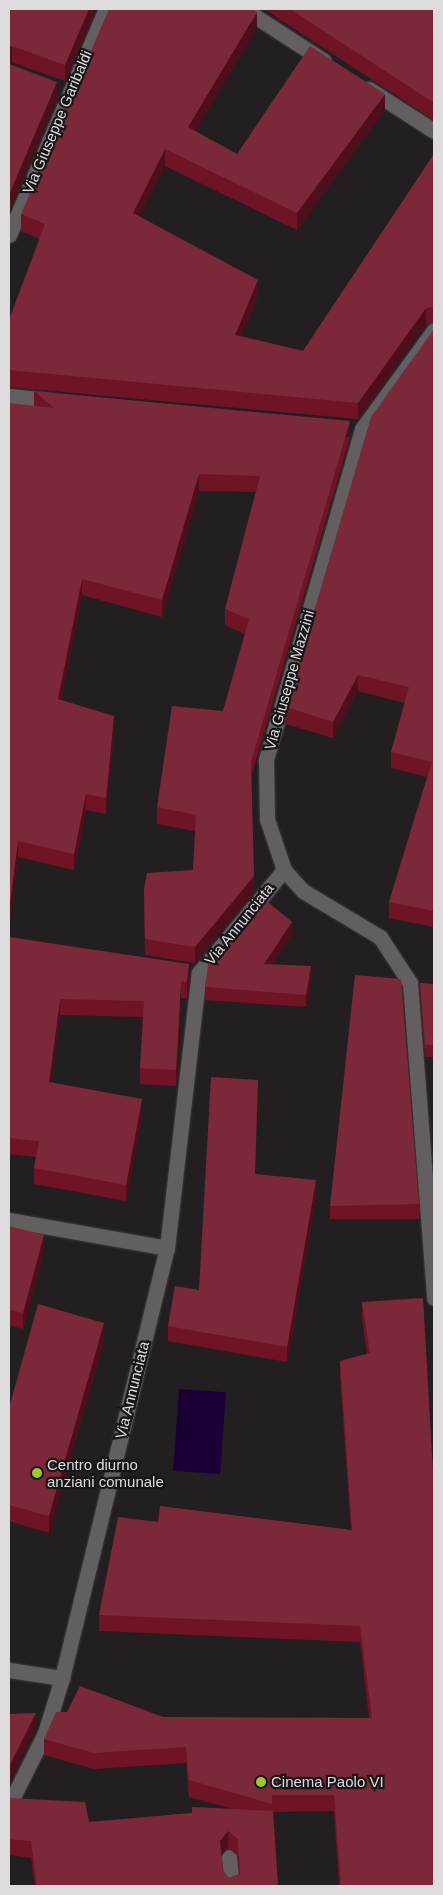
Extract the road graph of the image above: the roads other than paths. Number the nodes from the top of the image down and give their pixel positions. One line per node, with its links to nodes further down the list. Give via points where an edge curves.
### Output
1 (106, 9): 6 (street, Via Giuseppe Garibaldi)
2 (244, 9): 3 (street)
3 (335, 67)
4 (351, 78): 7 (street)
5 (52, 86): 6 (street)
6 (70, 93): 8 (street, Via Giuseppe Garibaldi)
7 (434, 131)
8 (9, 235)
9 (434, 330): 13 (street, Via Giuseppe Mazzini)
10 (9, 396): 11 (street)
11 (68, 402)
12 (342, 428): 13 (street)
13 (362, 429): 14 (street, Via Giuseppe Mazzini, via 266,760 267,819)
14 (284, 870): 16 (street, Via Annunciata); 19 (street, Via Giuseppe Mazzini, via 303,891 380,937 410,983)
15 (181, 970): 16 (street)
16 (199, 973): 18 (street, Via Annunciata)
17 (9, 1220): 18 (street)
18 (167, 1248): 21 (street, Via Annunciata)
19 (434, 1298)
20 (9, 1670): 21 (street)
21 (62, 1678): 22 (street, Via Annunciata, via 45,1733)
22 (9, 1805)
23 (228, 1857): 24 (street)
24 (232, 1886)

